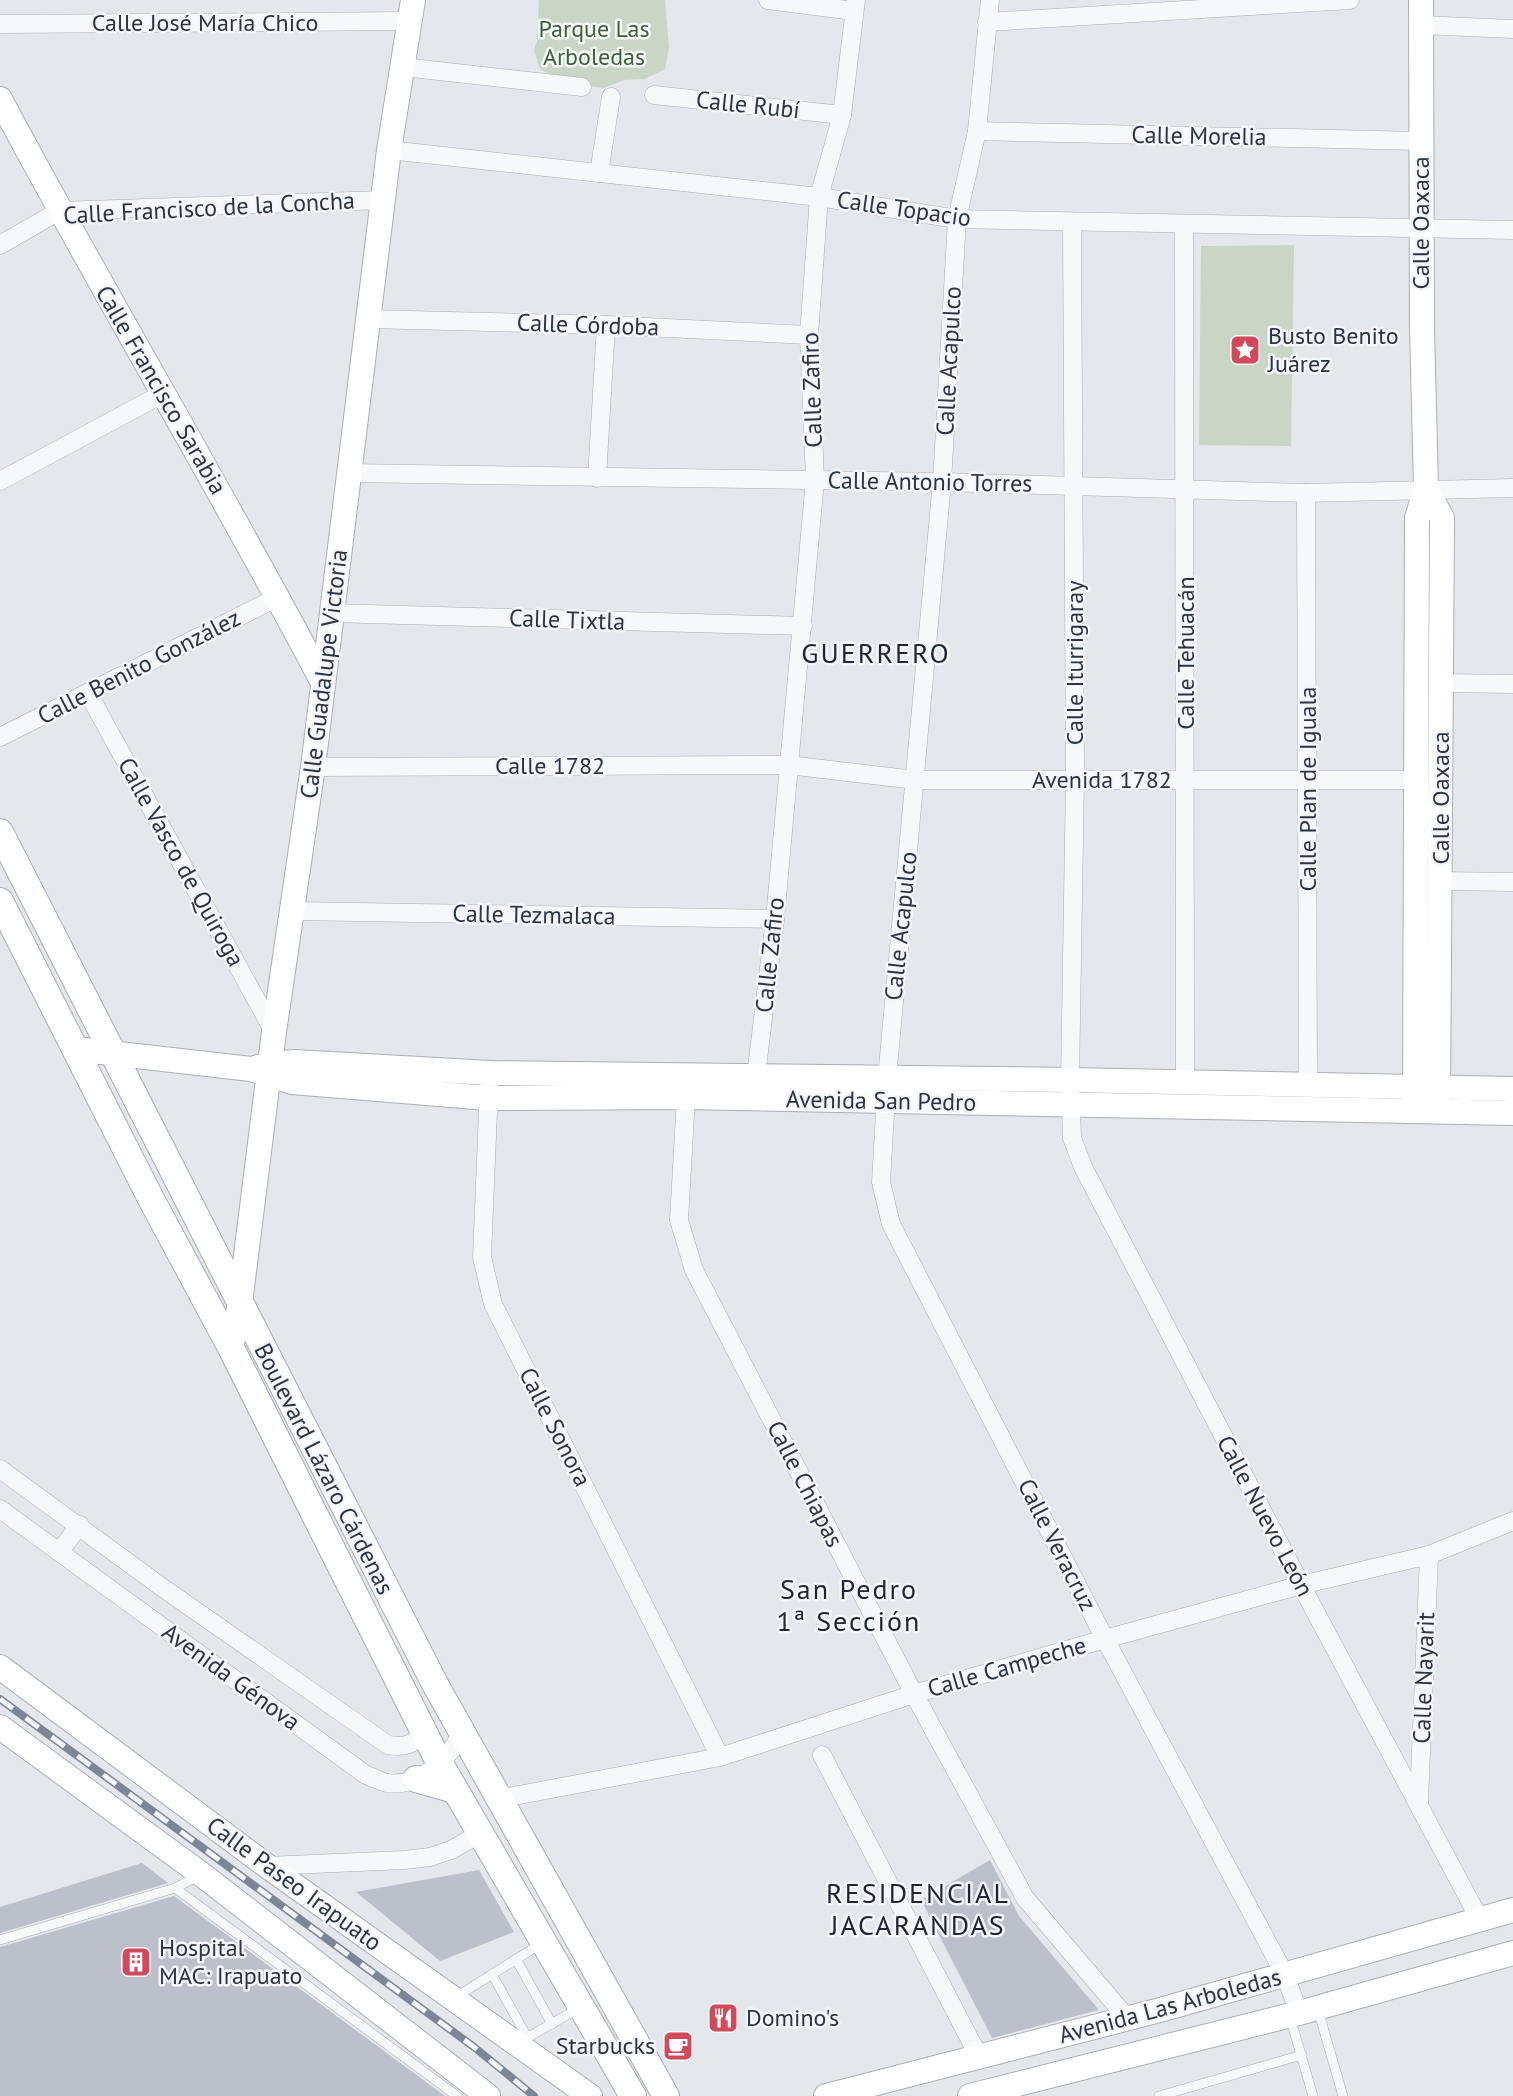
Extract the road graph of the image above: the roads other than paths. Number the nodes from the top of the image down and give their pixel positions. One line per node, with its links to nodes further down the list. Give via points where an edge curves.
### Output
1 (768, 0): 5 (street)
2 (990, 0): 7 (street, Calle Acapulco)
3 (1350, 0): 7 (street)
4 (1421, 0): 9 (street, Calle Oaxaca)
5 (855, 6): 16 (street, Calle Zafiro)
6 (412, 11): 8 (street, Calle José María Chico); 11 (street, Calle Guadalupe Victoria)
7 (987, 22): 17 (street, Calle Acapulco)
8 (0, 24)
9 (1421, 25): 10 (street); 18 (street, Calle Oaxaca)
10 (1513, 29)
11 (403, 67): 12 (street); 19 (street, Calle Guadalupe Victoria)
12 (582, 87)
13 (654, 95): 16 (street, Calle Rubí)
14 (611, 97): 20 (street)
15 (0, 99): 23 (street, Calle Francisco Sarabia)
16 (842, 115): 21 (street, Calle Zafiro)
17 (977, 131): 18 (street, Calle Morelia); 24 (street, Calle Acapulco)
18 (1420, 141): 27 (street, Calle Oaxaca)
19 (389, 150): 20 (street, Calle Topacio); 22 (street, Calle Guadalupe Victoria)
20 (599, 173): 21 (street, Calle Topacio)
21 (819, 197): 24 (street, Calle Topacio); 32 (street, Calle Zafiro)
22 (383, 200): 23 (street, Calle Francisco de la Concha); 30 (street, Calle Guadalupe Victoria)
23 (59, 211): 29 (street, Calle Francisco de la Concha); 33 (street, Calle Francisco Sarabia)
24 (957, 219): 25 (street, Calle Topacio); 38 (street, Calle Acapulco)
25 (1072, 222): 26 (street, Calle Topacio); 39 (street, Calle Iturrigaray)
26 (1184, 224): 27 (street, Calle Topacio); 42 (street, Calle Tehuacán)
27 (1422, 230): 28 (street, Calle Topacio); 40 (street, Calle Oaxaca)
28 (1513, 230)
29 (0, 245)
30 (368, 319): 31 (street, Calle Córdoba); 34 (street, Calle Guadalupe Victoria)
31 (606, 325): 32 (street, Calle Córdoba); 35 (street)
32 (809, 335): 36 (street, Calle Zafiro)
33 (162, 394): 37 (street); 44 (street, Calle Francisco Sarabia)
34 (348, 473): 35 (street, Calle Antonio Torres); 45 (street, Calle Guadalupe Victoria)
35 (597, 478): 36 (street, Calle Antonio Torres)
36 (815, 480): 38 (street, Calle Antonio Torres); 46 (street, Calle Zafiro)
37 (0, 481)
38 (942, 482): 39 (street, Calle Antonio Torres); 57 (street, Calle Acapulco)
39 (1073, 486): 42 (street, Calle Antonio Torres); 56 (street, Calle Iturrigaray)
40 (1426, 488): 41 (street, Calle Antonio Torres); 43 (street, Calle Antonio Torres); 48 (street, Calle Oaxaca, via 1442,518); 51 (street, Calle Oaxaca, via 1417,518)
41 (1513, 488)
42 (1186, 489): 43 (street, Calle Antonio Torres); 58 (street, Calle Tehuacán)
43 (1306, 493): 59 (street, Calle Plan de Iguala)
44 (278, 597): 47 (street, Calle Francisco Sarabia); 50 (street, Calle Benito González)
45 (331, 613): 46 (street, Calle Tixtla); 47 (street, Calle Guadalupe Victoria)
46 (803, 626): 54 (street, Calle Zafiro)
47 (322, 681): 55 (street, Calle Guadalupe Victoria)
48 (1443, 683): 49 (street); 52 (street, Calle Oaxaca)
49 (1513, 684)
50 (88, 692): 53 (street, Calle Benito González); 67 (street, Calle Vasco de Quiroga)
51 (1416, 713): 52 (street); 60 (street, Calle Oaxaca)
52 (1441, 714): 62 (street, Calle Oaxaca)
53 (0, 737)
54 (788, 765): 55 (street, Calle 1782); 57 (street, Avenida 1782); 66 (street, Calle Zafiro)
55 (313, 768): 65 (street, Calle Guadalupe Victoria)
56 (1075, 779): 57 (street, Avenida 1782); 58 (street, Avenida 1782); 77 (street, Calle Iturrigaray)
57 (916, 780): 76 (street, Calle Acapulco)
58 (1186, 780): 59 (street, Avenida 1782); 73 (street, Calle Tehuacán)
59 (1308, 780): 60 (street, Avenida 1782); 74 (street, Calle Plan de Iguala)
60 (1417, 780): 80 (street, Calle Oaxaca)
61 (0, 832): 69 (main road, Boulevard Lázaro Cárdenas)
62 (1441, 881): 63 (street); 80 (street, Calle Oaxaca)
63 (1513, 882)
64 (0, 901): 68 (main road, Boulevard Lázaro Cárdenas)
65 (293, 911): 66 (street, Calle Tezmalaca); 67 (street, Calle Guadalupe Victoria)
66 (775, 919): 72 (street, Calle Zafiro)
67 (274, 1032): 70 (street, Calle Guadalupe Victoria)
68 (75, 1048): 69 (street, Avenida San Pedro); 83 (main road, Boulevard Lázaro Cárdenas)
69 (111, 1052): 70 (street, Avenida San Pedro); 82 (main road, Boulevard Lázaro Cárdenas)
70 (263, 1069): 71 (street, Avenida San Pedro, via 295,1062); 79 (street, Avenida San Pedro, via 292,1082); 82 (street, Calle Guadalupe Victoria)
71 (490, 1073): 72 (street, Avenida San Pedro); 79 (street, Calle Sonora)
72 (756, 1076): 76 (street, Avenida San Pedro)
73 (1185, 1082): 74 (street, Avenida San Pedro); 77 (street, Avenida San Pedro)
74 (1308, 1085): 80 (street, Avenida San Pedro)
75 (1513, 1089): 80 (street, Avenida San Pedro)
76 (887, 1090): 77 (street, Avenida San Pedro); 78 (street, Avenida San Pedro); 91 (street, Calle Veracruz, via 881,1182 891,1224)
77 (1070, 1092): 80 (street, Avenida San Pedro); 90 (street, Calle Nuevo León, via 1072,1138 1083,1167)
78 (685, 1097): 79 (street, Avenida San Pedro); 93 (street, Calle Chiapas, via 679,1220 694,1270)
79 (488, 1098): 98 (street, Calle Sonora, via 482,1257 493,1304)
80 (1427, 1100): 81 (street, Avenida San Pedro)
81 (1513, 1113)
82 (240, 1303): 83 (street, Calle Guadalupe Victoria); 95 (main road, Boulevard Lázaro Cárdenas)
83 (231, 1348): 96 (main road, Boulevard Lázaro Cárdenas)
84 (0, 1469): 87 (street, Avenida Génova)
85 (0, 1509): 88 (street, Avenida Génova)
86 (1513, 1521): 89 (street, Calle Campeche)
87 (80, 1525): 88 (street); 96 (street, Avenida Génova, via 388,1745 413,1744)
88 (59, 1552): 100 (street, Avenida Génova, via 366,1775 387,1783)
89 (1429, 1555): 90 (street, Calle Campeche); 103 (street, Calle Nayarit)
90 (1301, 1585): 91 (street, Calle Campeche); 103 (street, Calle Nuevo León)
91 (1105, 1639): 93 (street, Calle Campeche); 116 (street, Calle Veracruz)
92 (0, 1667): 105 (street, Calle Paseo Irapuato)
93 (914, 1695): 98 (street, Calle Campeche); 121 (street, Calle Chiapas, via 1025,1898)
94 (0, 1727): 106 (street, Calle Paseo Irapuato)
95 (461, 1731): 99 (street, via 457,1743); 102 (main road, Boulevard Lázaro Cárdenas)
96 (426, 1732): 99 (main road, Boulevard Lázaro Cárdenas)
97 (822, 1755): 127 (street)
98 (720, 1757): 102 (street, Calle Campeche)
99 (439, 1762): 100 (street); 101 (main road, Boulevard Lázaro Cárdenas)
100 (416, 1779): 101 (main road)
101 (455, 1790): 104 (main road, Boulevard Lázaro Cárdenas)
102 (498, 1799): 107 (main road, Boulevard Lázaro Cárdenas)
103 (1419, 1802): 110 (street, Calle Nuevo León)
104 (481, 1833): 105 (street, via 430,1857); 107 (main road, via 493,1830 509,1836); 112 (main road, Boulevard Lázaro Cárdenas)
105 (267, 1866): 117 (street, Calle Paseo Irapuato)
106 (201, 1874): 108 (lane); 123 (street, Calle Paseo Irapuato)
107 (544, 1881): 128 (main road, Boulevard Lázaro Cárdenas)
108 (175, 1888): 111 (lane); 123 (lane)
109 (1513, 1910): 110 (street, Avenida Las Arboledas)
110 (1480, 1920): 116 (street, Avenida Las Arboledas)
111 (0, 1940)
112 (543, 1942): 114 (lane); 118 (main road, Boulevard Lázaro Cárdenas)
113 (1513, 1953): 120 (street, Avenida Las Arboledas)
114 (516, 1959): 115 (lane); 122 (lane)
115 (492, 1975): 117 (lane); 124 (lane)
116 (1286, 1975): 119 (street, Avenida Las Arboledas); 120 (street, Calle Veracruz)
117 (454, 1999): 124 (street, Calle Paseo Irapuato)
118 (581, 2007): 122 (lane); 132 (main road, Boulevard Lázaro Cárdenas)
119 (1160, 2010): 121 (street, Avenida Las Arboledas); 125 (street)
120 (1302, 2012): 125 (street, Avenida Las Arboledas); 126 (lane); 137 (lane)
121 (1127, 2018): 127 (street, Avenida Las Arboledas)
122 (552, 2024): 124 (lane)
123 (394, 2037): 129 (lane); 130 (street, Calle Paseo Irapuato)
124 (522, 2040): 131 (street, Calle Paseo Irapuato)
125 (1171, 2045): 134 (street, Avenida Las Arboledas)
126 (1302, 2055): 135 (lane); 136 (lane)
127 (979, 2057): 133 (street, Avenida Las Arboledas)
128 (664, 2094)
129 (457, 2096)
130 (488, 2096)
131 (590, 2096)
132 (633, 2096)
133 (826, 2096)
134 (971, 2096)
135 (1160, 2096)
136 (1313, 2096)
137 (1343, 2096)

